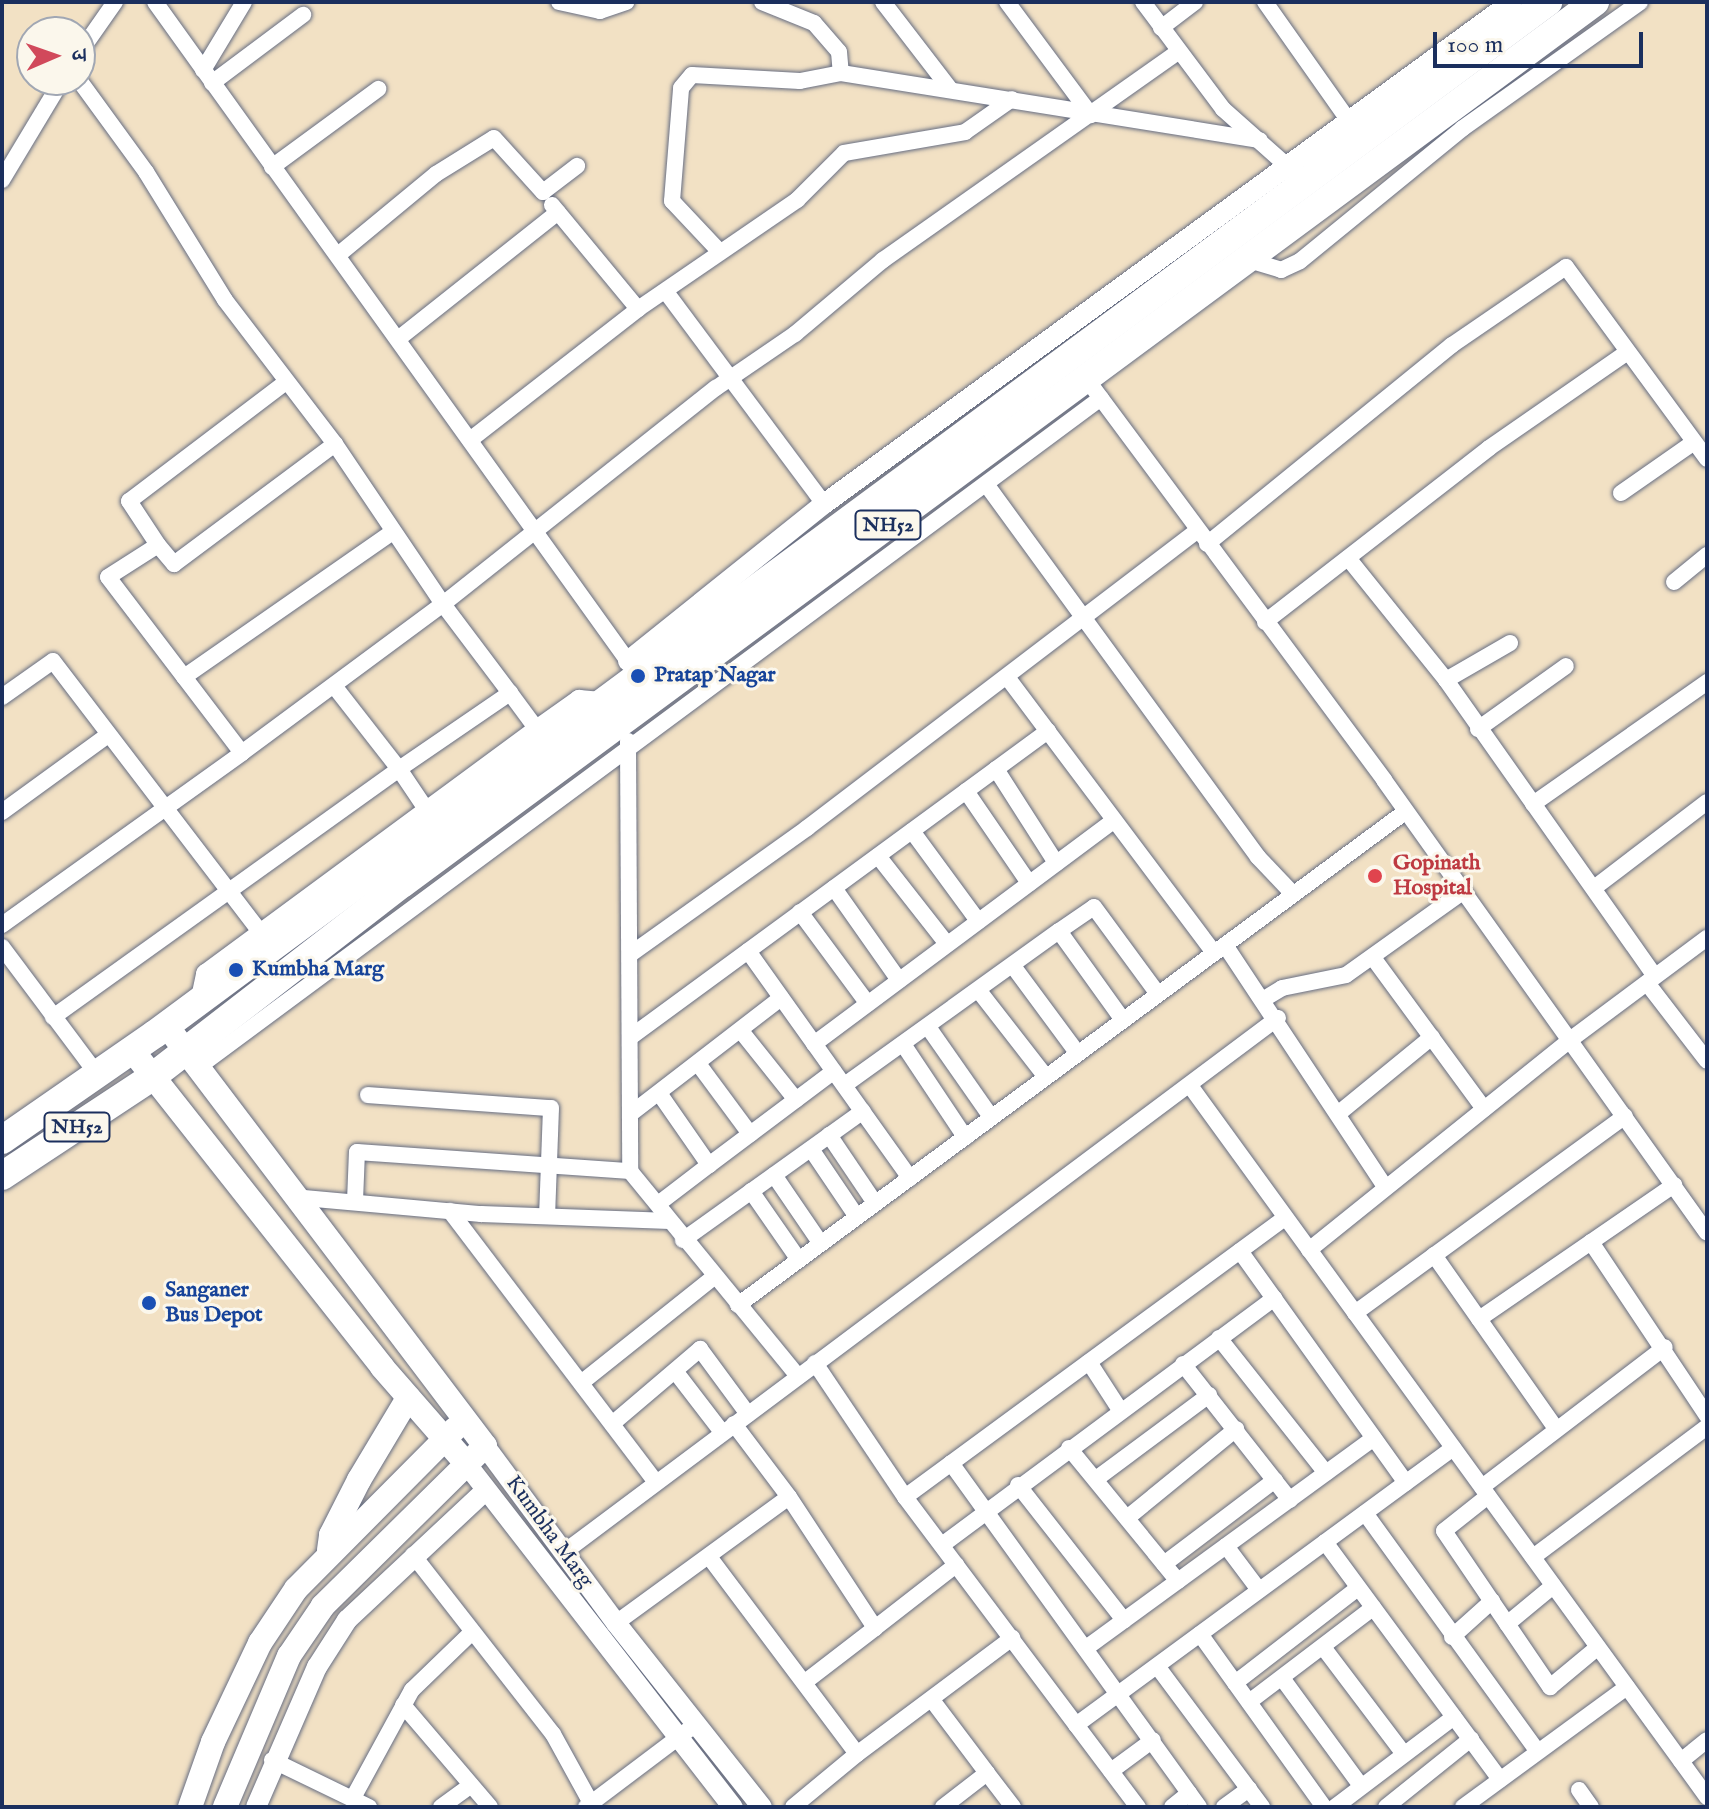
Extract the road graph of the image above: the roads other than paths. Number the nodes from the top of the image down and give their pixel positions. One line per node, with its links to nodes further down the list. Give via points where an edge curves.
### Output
1 (115, 2): 18 (street)
2 (155, 2): 21 (street)
3 (244, 2): 21 (street)
4 (559, 2): 5 (street, via 600,11)
5 (626, 2)
6 (762, 2): 20 (street, via 814,23 839,52)
7 (883, 2): 23 (street)
8 (1007, 2): 27 (street)
9 (1143, 2): 17 (street)
10 (1195, 2): 17 (street)
11 (1265, 2): 28 (street)
12 (1512, 2): 28 (street)
13 (1548, 2): 28 (highway, NH52)
14 (1595, 2): 38 (highway, NH52)
15 (1640, 2): 38 (street, via 1463,128 1300,261 1281,270)
16 (303, 15): 21 (street)
17 (1161, 28): 19 (street)
18 (96, 29)
19 (1179, 51): 27 (street); 29 (street, via 1223,109)
20 (841, 73): 23 (street); 36 (street, via 800,81 692,75 681,88 672,201)
21 (208, 77): 31 (street)
22 (378, 89): 31 (street)
23 (950, 89): 26 (street)
24 (52, 96): 33 (street)
25 (90, 96): 44 (street)
26 (1012, 99): 27 (street); 36 (street, via 965,132 844,153 797,200)
27 (1091, 115): 29 (street); 43 (street, via 883,260 795,334)
28 (1355, 129): 32 (highway, NH52)
29 (1260, 140): 32 (street)
30 (577, 166): 34 (street)
31 (272, 167): 37 (street)
32 (1296, 174): 52 (street); 65 (highway, NH52)
33 (2, 180)
34 (543, 192): 35 (street); 37 (street, via 494,138 436,174)
35 (558, 212): 40 (street); 41 (street)
36 (720, 252): 39 (street)
37 (338, 255): 41 (street)
38 (1249, 260): 45 (highway, NH52)
39 (666, 292): 40 (street); 43 (street)
40 (638, 309): 46 (street)
41 (398, 339): 46 (street)
42 (1626, 353): 47 (street); 55 (street, via 1566,267 1452,345); 58 (street, via 1489,448)
43 (730, 378): 52 (street); 53 (street)
44 (286, 382): 48 (street); 56 (street, via 129,501)
45 (1094, 388): 50 (street); 55 (street); 77 (highway, NH52)
46 (470, 440): 53 (street)
47 (1694, 442): 49 (street); 51 (street)
48 (335, 444): 54 (street); 56 (street, via 174,564)
49 (1707, 459)
50 (986, 484): 61 (street); 77 (street)
51 (1621, 493)
52 (824, 504): 65 (street)
53 (535, 531): 60 (street); 65 (street)
54 (391, 533): 60 (street); 66 (street)
55 (1202, 537): 61 (street); 62 (street)
56 (158, 545): 66 (street, via 108,577)
57 (1707, 555): 59 (street)
58 (1348, 558): 62 (street); 68 (street)
59 (1674, 582)
60 (443, 604): 70 (street); 71 (street)
61 (1082, 620): 67 (street); 97 (street, via 1258,857)
62 (1265, 622): 86 (street)
63 (1510, 643): 68 (street)
64 (1566, 666): 73 (street)
65 (633, 668): 76 (highway, NH52, via 604,702)
66 (184, 677): 78 (street)
67 (1007, 677): 74 (street); 108 (street)
68 (1446, 680): 73 (street)
69 (1707, 682): 83 (street)
70 (335, 687): 78 (street); 79 (street)
71 (510, 693): 76 (street); 79 (street)
72 (2, 697): 75 (street, via 53,661)
73 (1478, 729): 83 (street)
74 (1048, 731): 80 (street); 88 (street)
75 (108, 735): 84 (street); 85 (street)
76 (542, 737): 87 (highway, NH52)
77 (625, 737): 108 (street); 131 (highway, NH52, via 402,884)
78 (242, 753): 84 (street)
79 (399, 769): 87 (street); 96 (street)
80 (996, 769): 81 (street); 91 (street)
81 (966, 791): 89 (street); 92 (street)
82 (1707, 802): 94 (street)
83 (1533, 804): 94 (street)
84 (165, 811): 96 (street); 100 (street)
85 (2, 812)
86 (1405, 812): 95 (street); 97 (street)
87 (431, 818): 103 (highway, NH52)
88 (1114, 820): 91 (street); 106 (street)
89 (912, 831): 90 (street); 99 (street)
90 (878, 856): 93 (street); 104 (street)
91 (1056, 863): 92 (street)
92 (1029, 883): 99 (street)
93 (834, 888): 98 (street); 111 (street)
94 (1594, 888): 112 (street)
95 (1461, 893): 109 (street); 126 (street)
96 (230, 894): 103 (street); 118 (street)
97 (1293, 894): 106 (street)
98 (800, 912): 107 (street); 117 (street)
99 (978, 921): 104 (street)
100 (2, 925)
101 (1059, 931): 110 (street); 114 (street, via 1094,907); 120 (street)
102 (1707, 938): 112 (street)
103 (265, 939): 121 (highway, NH52)
104 (947, 944): 111 (street)
105 (2, 947): 118 (street)
106 (1219, 949): 114 (street); 116 (street)
107 (748, 951): 115 (street); 124 (street)
108 (632, 953): 124 (street)
109 (1374, 959): 116 (street, via 1336,979 1282,988); 125 (street)
110 (1013, 966): 113 (street); 130 (street)
111 (899, 980): 117 (street)
112 (1651, 980): 126 (street); 132 (street)
113 (979, 991): 122 (street); 137 (street)
114 (1158, 994): 120 (street)
115 (781, 998): 123 (street); 127 (street)
116 (1264, 999): 119 (street)
117 (868, 1004): 127 (street)
118 (53, 1017): 134 (street)
119 (1278, 1018): 138 (street); 145 (street)
120 (1123, 1020): 130 (street)
121 (166, 1025): 129 (highway, NH52); 131 (main road, Kumbha Marg)
122 (928, 1027): 128 (street); 147 (street)
123 (741, 1031): 133 (street); 141 (street)
124 (632, 1036): 144 (street)
125 (1432, 1037): 142 (street); 145 (street)
126 (1570, 1040): 142 (street); 146 (street)
127 (814, 1044): 136 (street)
128 (903, 1044): 136 (street); 150 (street)
129 (132, 1050): 134 (highway, NH52); 135 (main road, Kumbha Marg)
130 (1078, 1054): 137 (street)
131 (191, 1060): 135 (highway, NH52); 162 (main road, Kumbha Marg)
132 (1707, 1061)
133 (699, 1065): 139 (street); 148 (street)
134 (97, 1074): 151 (highway, NH52)
135 (152, 1077): 157 (highway, NH52); 193 (main road, Kumbha Marg)
136 (840, 1077): 141 (street); 143 (street)
137 (1046, 1077): 147 (street)
138 (1191, 1087): 169 (street); 187 (street)
139 (659, 1093): 144 (street); 154 (street)
140 (368, 1095): 153 (street, via 551,1108)
141 (796, 1100): 148 (street)
142 (1484, 1109): 160 (street)
143 (863, 1111): 149 (street); 158 (street)
144 (633, 1112): 155 (street)
145 (1339, 1113): 160 (street)
146 (1625, 1116): 159 (street); 177 (street)
147 (991, 1117): 150 (street)
148 (750, 1134): 154 (street)
149 (829, 1135): 152 (street); 164 (street)
150 (965, 1137): 158 (street)
151 (2, 1140)
152 (811, 1149): 156 (street); 168 (street)
153 (548, 1164): 155 (street); 163 (street, via 357,1152); 167 (street)
154 (709, 1165): 165 (street)
155 (630, 1171): 165 (street)
156 (774, 1175): 161 (street); 174 (street)
157 (2, 1176)
158 (910, 1178): 164 (street)
159 (1674, 1185): 171 (street); 173 (street)
160 (1386, 1188): 175 (street)
161 (751, 1191): 172 (street); 178 (street)
162 (293, 1197): 163 (street); 196 (main road, Kumbha Marg)
163 (355, 1201): 166 (street)
164 (875, 1203): 168 (street)
165 (658, 1204): 170 (street)
166 (450, 1211): 167 (street); 191 (street)
167 (547, 1216): 170 (street)
168 (857, 1217): 174 (street)
169 (1285, 1218): 175 (street); 176 (street)
170 (670, 1221): 172 (street)
171 (1707, 1233)
172 (683, 1240): 179 (street)
173 (1591, 1242): 183 (street); 185 (street)
174 (821, 1244): 178 (street)
175 (1309, 1250): 182 (street)
176 (1240, 1251): 180 (street); 186 (street)
177 (1434, 1255): 182 (street); 183 (street)
178 (799, 1260): 181 (street)
179 (714, 1277): 181 (street); 191 (street)
180 (1274, 1298): 184 (street); 202 (street)
181 (738, 1305): 190 (street)
182 (1355, 1313): 206 (street)
183 (1479, 1319): 199 (street)
184 (1219, 1338): 188 (street); 209 (street)
185 (1665, 1347): 195 (street); 199 (street)
186 (1089, 1362): 194 (street); 208 (street)
187 (815, 1363): 190 (street); 218 (street)
188 (1183, 1364): 192 (street); 194 (street)
189 (675, 1371): 197 (street); 197 (street, via 700,1349); 198 (street)
190 (797, 1375): 197 (street)
191 (581, 1383): 198 (street)
192 (1209, 1395): 201 (street); 210 (street)
193 (408, 1398): 203 (main road, Kumbha Marg); 226 (main road, via 331,1535)
194 (1120, 1410): 205 (street)
195 (1707, 1416)
196 (464, 1421): 203 (main road); 204 (main road, Kumbha Marg)
197 (735, 1423): 212 (street); 217 (street)
198 (612, 1424): 212 (street)
199 (1555, 1427): 216 (street)
200 (1707, 1427): 229 (street)
201 (1236, 1429): 211 (street); 222 (street)
202 (1374, 1438): 209 (street); 213 (street)
203 (443, 1439): 207 (main road, Kumbha Marg); 226 (main road)
204 (485, 1446): 207 (main road); 227 (street, Kumbha Marg)
205 (1069, 1448): 210 (street); 214 (street)
206 (1453, 1448): 213 (street); 216 (street)
207 (465, 1462): 215 (street, Kumbha Marg); 283 (main road, via 323,1606 289,1656)
208 (951, 1463): 218 (street); 220 (street)
209 (1326, 1473): 219 (street)
210 (1096, 1479): 222 (street)
211 (1275, 1480): 219 (street); 231 (street)
212 (656, 1482): 227 (street)
213 (1406, 1483): 221 (street)
214 (1018, 1485): 220 (street); 239 (street)
215 (486, 1490): 228 (street); 262 (street, Kumbha Marg)
216 (1485, 1492): 229 (street); 237 (street, via 1444,1531)
217 (789, 1497): 230 (street); 242 (street)
218 (905, 1497): 224 (street)
219 (1290, 1500): 225 (street)
220 (985, 1510): 224 (street); 249 (street)
221 (1365, 1513): 223 (street); 245 (street)
222 (1127, 1518): 231 (street)
223 (1325, 1542): 235 (street); 236 (street)
224 (942, 1545): 232 (street)
225 (1226, 1546): 233 (street); 236 (street)
226 (329, 1553): 282 (main road, via 296,1589 260,1643 213,1742)
227 (563, 1553): 240 (street, Kumbha Marg)
228 (413, 1555): 243 (street); 269 (street, via 347,1620 317,1667)
229 (1533, 1557): 234 (street)
230 (710, 1558): 240 (street); 252 (street)
231 (1164, 1564): 233 (street)
232 (956, 1565): 242 (street); 246 (street)
233 (1178, 1581): 239 (street)
234 (1553, 1586): 241 (street); 248 (street)
235 (1358, 1588): 238 (street); 253 (street)
236 (1259, 1590): 244 (street)
237 (1492, 1601): 241 (street); 245 (street)
238 (1373, 1608): 247 (street); 259 (street)
239 (1124, 1620): 249 (street)
240 (616, 1623): 260 (street, Kumbha Marg)
241 (1507, 1624): 248 (street, via 1550,1687)
242 (875, 1628): 252 (street)
243 (470, 1634): 258 (street); 281 (street, via 553,1734)
244 (1200, 1634): 250 (street); 253 (street)
245 (1452, 1637): 266 (street)
246 (1012, 1638): 256 (street); 261 (street)
247 (1323, 1647): 251 (street); 268 (street)
248 (1598, 1647): 254 (street)
249 (1086, 1648): 255 (street)
250 (1157, 1666): 255 (street); 276 (street)
251 (1282, 1678): 257 (street); 275 (street)
252 (805, 1682): 267 (street)
253 (1235, 1683): 257 (street)
254 (1627, 1687): 266 (street); 270 (street)
255 (1119, 1693): 261 (street); 264 (street)
256 (932, 1700): 267 (street); 272 (street)
257 (1249, 1702): 298 (street)
258 (403, 1705): 274 (street); 280 (street)
259 (1454, 1717): 263 (street); 268 (street)
260 (695, 1723): 262 (street); 289 (street, Kumbha Marg)
261 (1076, 1725): 271 (street)
262 (678, 1739): 281 (street); 288 (street, Kumbha Marg)
263 (1471, 1739): 273 (street); 300 (street)
264 (1153, 1740): 271 (street); 278 (street)
265 (1707, 1740): 270 (street)
266 (1537, 1751): 273 (street)
267 (857, 1754): 290 (street)
268 (1404, 1754): 275 (street)
269 (272, 1760): 280 (street); 284 (street)
270 (1681, 1761): 279 (street)
271 (1111, 1771): 293 (street)
272 (987, 1773): 291 (street); 292 (street)
273 (1500, 1779): 301 (street)
274 (471, 1785): 286 (street); 287 (street)
275 (1361, 1786): 299 (street)
276 (1249, 1789): 296 (street); 297 (street)
277 (1579, 1790): 302 (street)
278 (1189, 1793): 294 (street); 295 (street)
279 (1707, 1797)
280 (353, 1798): 285 (street)
281 (588, 1805)
282 (190, 1807)
283 (225, 1807)
284 (256, 1807)
285 (369, 1807)
286 (441, 1807)
287 (490, 1807)
288 (733, 1807)
289 (762, 1807)
290 (793, 1807)
291 (943, 1807)
292 (1013, 1807)
293 (1138, 1807)
294 (1172, 1807)
295 (1199, 1807)
296 (1224, 1807)
297 (1262, 1807)
298 (1324, 1807)
299 (1335, 1807)
300 (1386, 1807)
301 (1463, 1807)
302 (1591, 1807)

